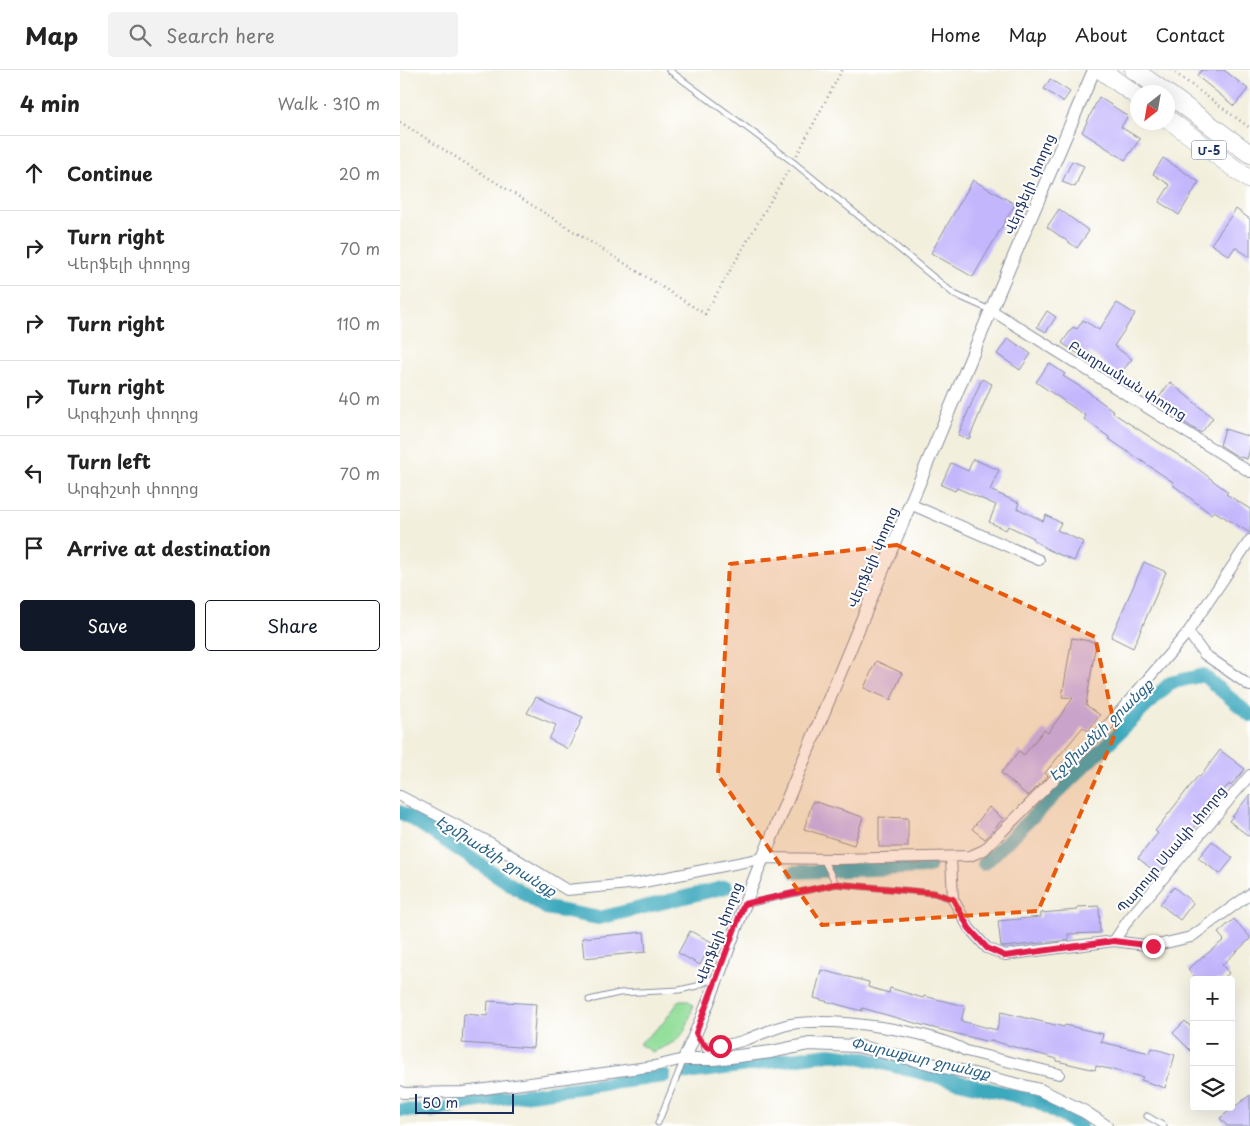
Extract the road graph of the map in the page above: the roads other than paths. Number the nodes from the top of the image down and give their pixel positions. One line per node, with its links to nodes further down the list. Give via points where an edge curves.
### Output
1 (669, 70): 11 (lane, via 793,162 954,294)
2 (1094, 70): 11 (street, Վերֆելի փողոց)
3 (1101, 70): 6 (highway)
4 (1134, 70): 5 (highway, Մ-5)
5 (1155, 85)
6 (1130, 91)
7 (1175, 100): 9 (highway, Մ-5)
8 (1175, 124): 10 (highway, Մ-5)
9 (1250, 154)
10 (1250, 180)
11 (991, 310): 12 (street, Բաղրամյան փողոց); 13 (street, Վերֆելի փողոց)
12 (1250, 472)
13 (910, 504): 15 (street); 20 (street, Վերֆելի փողոց)
14 (1250, 540): 16 (street)
15 (1039, 560)
16 (1188, 632): 17 (street, via 1204,654); 21 (street, via 1111,722 984,850 970,856)
17 (1250, 686)
18 (1250, 775): 27 (street, Պարույր Սևակի փողոց)
19 (400, 796): 20 (street, via 489,842 567,890 639,883)
20 (763, 858): 22 (street); 26 (street, Վերֆելի փողոց)
21 (951, 858): 22 (street); 25 (street)
22 (824, 862): 23 (lane)
23 (835, 882): 25 (lane, via 934,893); 26 (lane)
24 (1250, 894): 27 (street, via 1191,937 1153,946)
25 (953, 899): 27 (street, via 969,928 987,948 1005,956)
26 (744, 904): 28 (street, Վերֆելի փողոց)
27 (1114, 941)
28 (717, 977): 29 (lane, via 679,990 619,993); 30 (street, Վերֆելի փողոց)
29 (589, 1000)
30 (696, 1033): 31 (street); 33 (street, Վերֆելի փողոց)
31 (707, 1048): 32 (street); 34 (street, via 734,1043 790,1024 836,1022 908,1032 953,1044 966,1051)
32 (722, 1058): 33 (street); 38 (street, via 809,1044 856,1046 1040,1090)
33 (684, 1059): 35 (street, via 463,1092); 37 (lane)
34 (1059, 1074)
35 (401, 1092)
36 (1147, 1116): 39 (lane)
37 (658, 1123)
38 (1106, 1126)
39 (1164, 1126)

